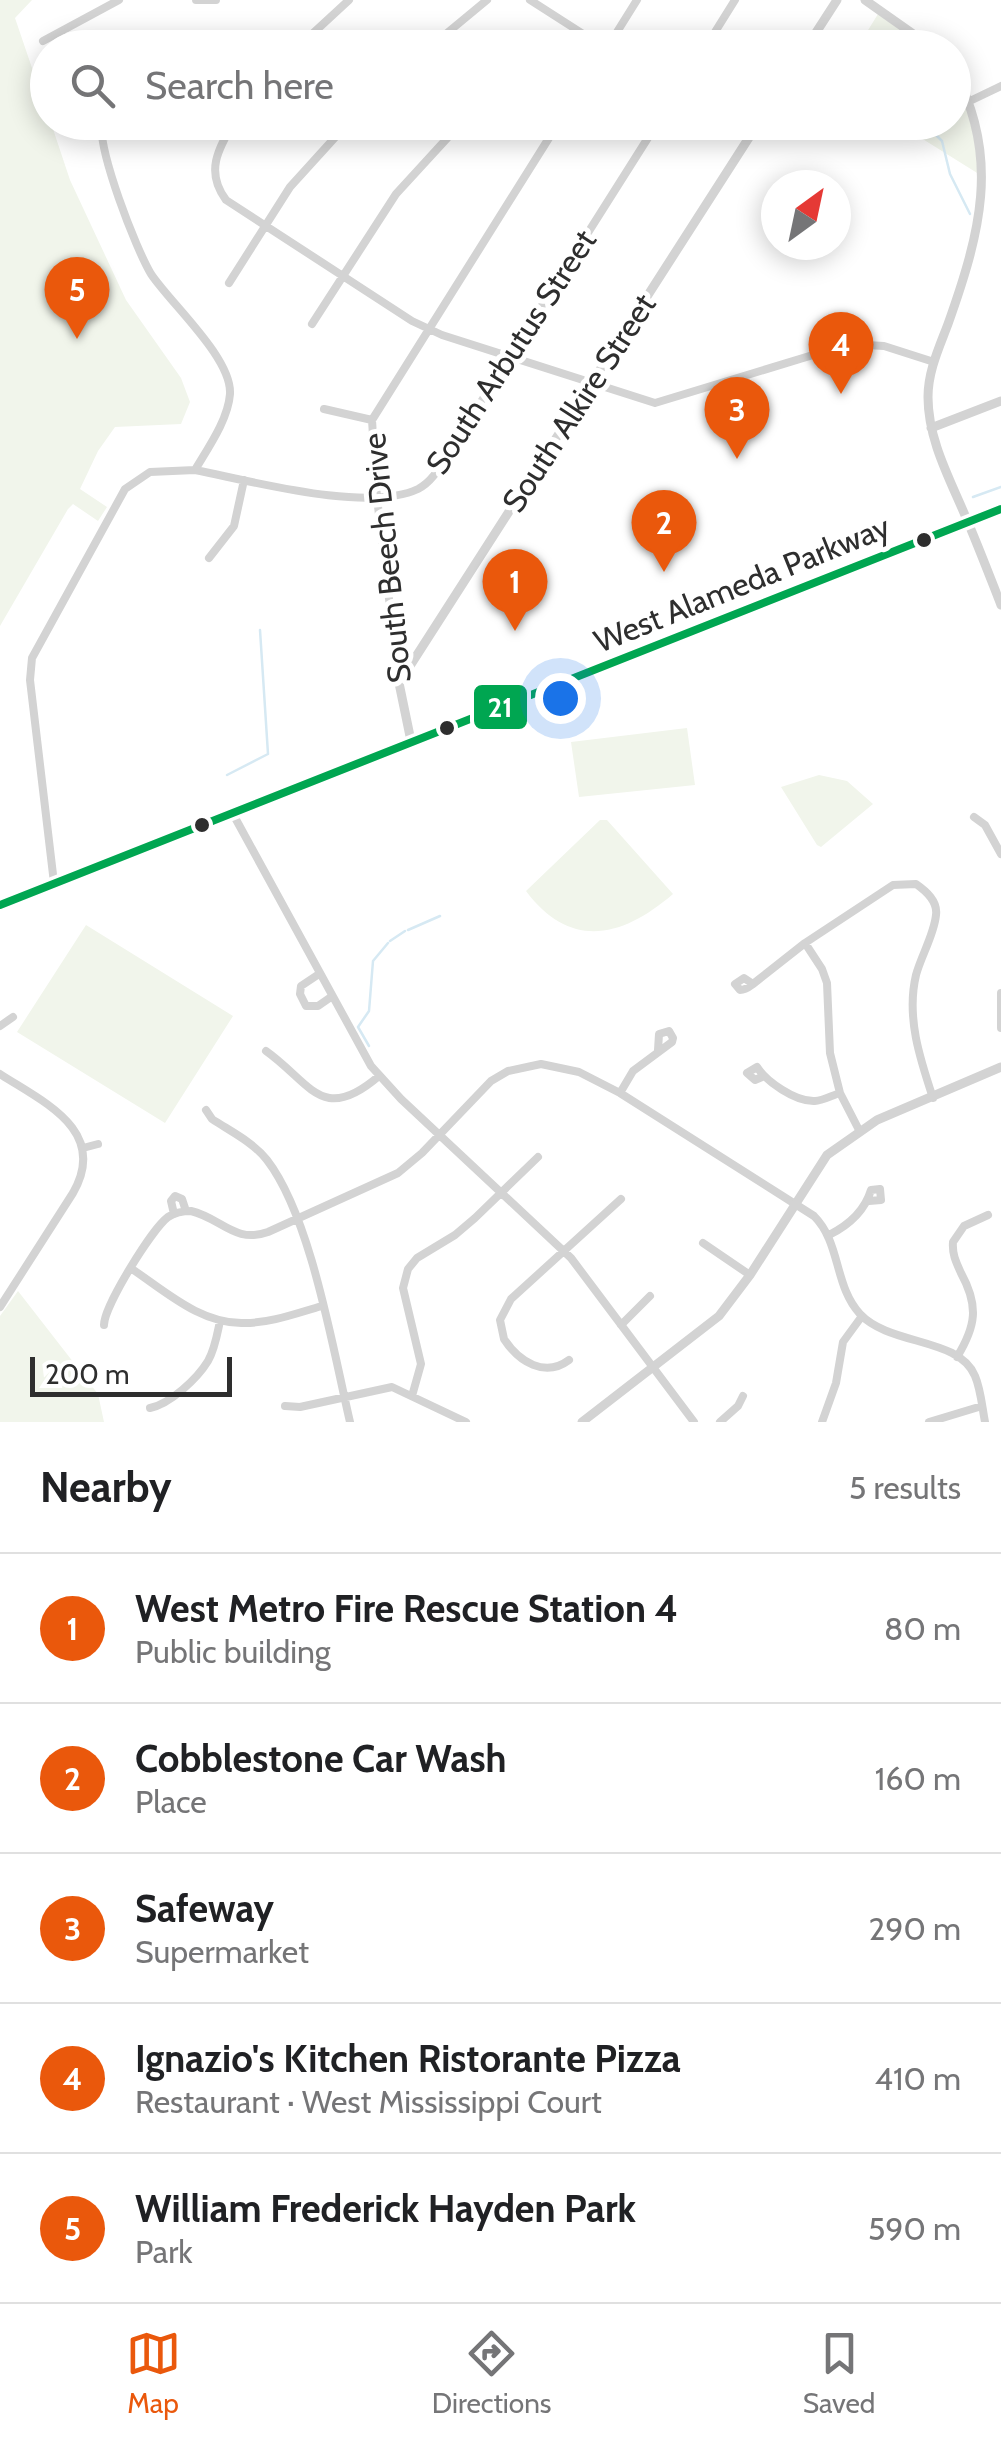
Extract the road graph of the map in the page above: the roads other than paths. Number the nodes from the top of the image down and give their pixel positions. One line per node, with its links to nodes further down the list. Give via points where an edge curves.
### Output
1 (119, 0): 11 (street)
2 (196, 0): 3 (street)
3 (216, 0)
4 (349, 0): 12 (street)
5 (487, 0): 13 (street)
6 (530, 0): 14 (street)
7 (637, 0): 15 (street)
8 (735, 0): 16 (street)
9 (837, 0): 17 (street)
10 (866, 0): 18 (street)
11 (63, 30)
12 (316, 30)
13 (451, 30)
14 (578, 30)
15 (618, 30)
16 (716, 30)
17 (818, 30)
18 (907, 30)
19 (1001, 86): 20 (street)
20 (972, 100): 34 (street, via 987,148 988,204)
21 (103, 140): 40 (street, via 150,271 228,380 224,413)
22 (224, 140): 28 (street, via 216,155 216,182 233,206)
23 (332, 140): 28 (street)
24 (446, 140): 29 (street, via 396,194)
25 (547, 140): 32 (street, South Beech Drive)
26 (647, 140): 33 (street, South Arbutus Street)
27 (747, 140): 35 (street, South Alkire Street)
28 (265, 227): 29 (street); 30 (street)
29 (343, 276): 31 (street); 32 (street)
30 (229, 283)
31 (312, 324)
32 (427, 329): 33 (street); 38 (street, South Beech Drive)
33 (509, 357): 35 (street); 42 (street, South Arbutus Street, via 429,481)
34 (934, 362): 35 (street, via 858,343 668,402 646,402); 39 (street)
35 (592, 384): 47 (street, South Alkire Street)
36 (1001, 401): 39 (street)
37 (324, 409): 38 (street)
38 (372, 420): 42 (street, South Beech Drive)
39 (931, 428): 44 (street)
40 (195, 470): 41 (street, South Arbutus Street); 52 (street, South Arbutus Street, via 150,472 125,489 32,658)
41 (244, 480): 42 (street, South Arbutus Street); 45 (street, via 234,526)
42 (378, 498): 47 (street, South Beech Drive)
43 (1001, 509): 44 (main road, West Alameda Parkway)
44 (968, 522): 46 (street); 48 (main road, West Alameda Parkway)
45 (209, 558)
46 (1001, 605)
47 (400, 683): 48 (street, South Beech Drive)
48 (411, 741): 49 (main road, West Alameda Parkway)
49 (233, 814): 52 (main road, West Alameda Parkway); 55 (street)
50 (974, 817): 51 (street)
51 (1001, 854)
52 (54, 883): 53 (main road, West Alameda Parkway)
53 (0, 905)
54 (805, 943): 56 (street); 68 (street, via 827,983 830,1053); 70 (street, via 900,883 916,884 930,896 936,914 912,1009)
55 (318, 974): 58 (street); 58 (street, via 301,986 306,1006)
56 (754, 984)
57 (1001, 993): 61 (street)
58 (331, 997): 66 (street)
59 (13, 1017): 60 (street)
60 (0, 1026)
61 (1001, 1028)
62 (658, 1050): 69 (street)
63 (266, 1051): 66 (street, via 336,1103)
64 (1001, 1067): 70 (street)
65 (0, 1074): 75 (street, via 64,1117)
66 (379, 1076): 73 (street)
67 (762, 1077): 68 (street, via 799,1098 815,1101)
68 (840, 1092): 72 (street)
69 (620, 1093): 73 (street, via 560,1066 524,1066 491,1081); 80 (street)
70 (934, 1098): 72 (street)
71 (206, 1110): 84 (street, via 267,1160)
72 (859, 1130): 80 (street, via 826,1155)
73 (439, 1134): 77 (street); 84 (street, via 398,1172)
74 (98, 1144): 75 (street)
75 (82, 1148): 92 (street, via 78,1185)
76 (538, 1156): 77 (street)
77 (502, 1192): 87 (street); 101 (street, via 406,1273 403,1288 421,1364)
78 (620, 1200): 87 (street)
79 (869, 1201): 85 (street)
80 (796, 1203): 85 (street); 89 (street)
81 (186, 1211): 82 (street); 82 (street, via 177,1196); 84 (street, via 248,1236)
82 (174, 1214): 88 (street)
83 (988, 1214): 97 (street, via 964,1226 952,1242 975,1309)
84 (296, 1219): 91 (street)
85 (829, 1235): 93 (street, via 846,1292)
86 (702, 1243): 89 (street)
87 (564, 1250): 95 (street); 98 (street, via 507,1304 500,1326 510,1348 534,1366 550,1369)
88 (132, 1270): 94 (street); 96 (street, via 105,1312)
89 (750, 1275): 99 (street, via 708,1326)
90 (650, 1296): 95 (street)
91 (322, 1306): 94 (street, via 258,1322); 100 (street)
92 (0, 1307)
93 (862, 1316): 97 (street, via 892,1335); 106 (street, via 843,1342)
94 (220, 1321): 105 (street, via 202,1369)
95 (621, 1324): 99 (street)
96 (104, 1325)
97 (957, 1357): 104 (street, via 975,1374)
98 (569, 1360)
99 (654, 1368): 109 (street); 110 (street)
100 (344, 1396): 101 (street, via 387,1387); 103 (street); 107 (street)
101 (412, 1396): 108 (street)
102 (743, 1396): 111 (street)
103 (284, 1406)
104 (982, 1406): 112 (street); 113 (street)
105 (150, 1408)
106 (826, 1421)
107 (350, 1422)
108 (466, 1422)
109 (582, 1422)
110 (694, 1422)
111 (720, 1422)
112 (929, 1422)
113 (985, 1422)

